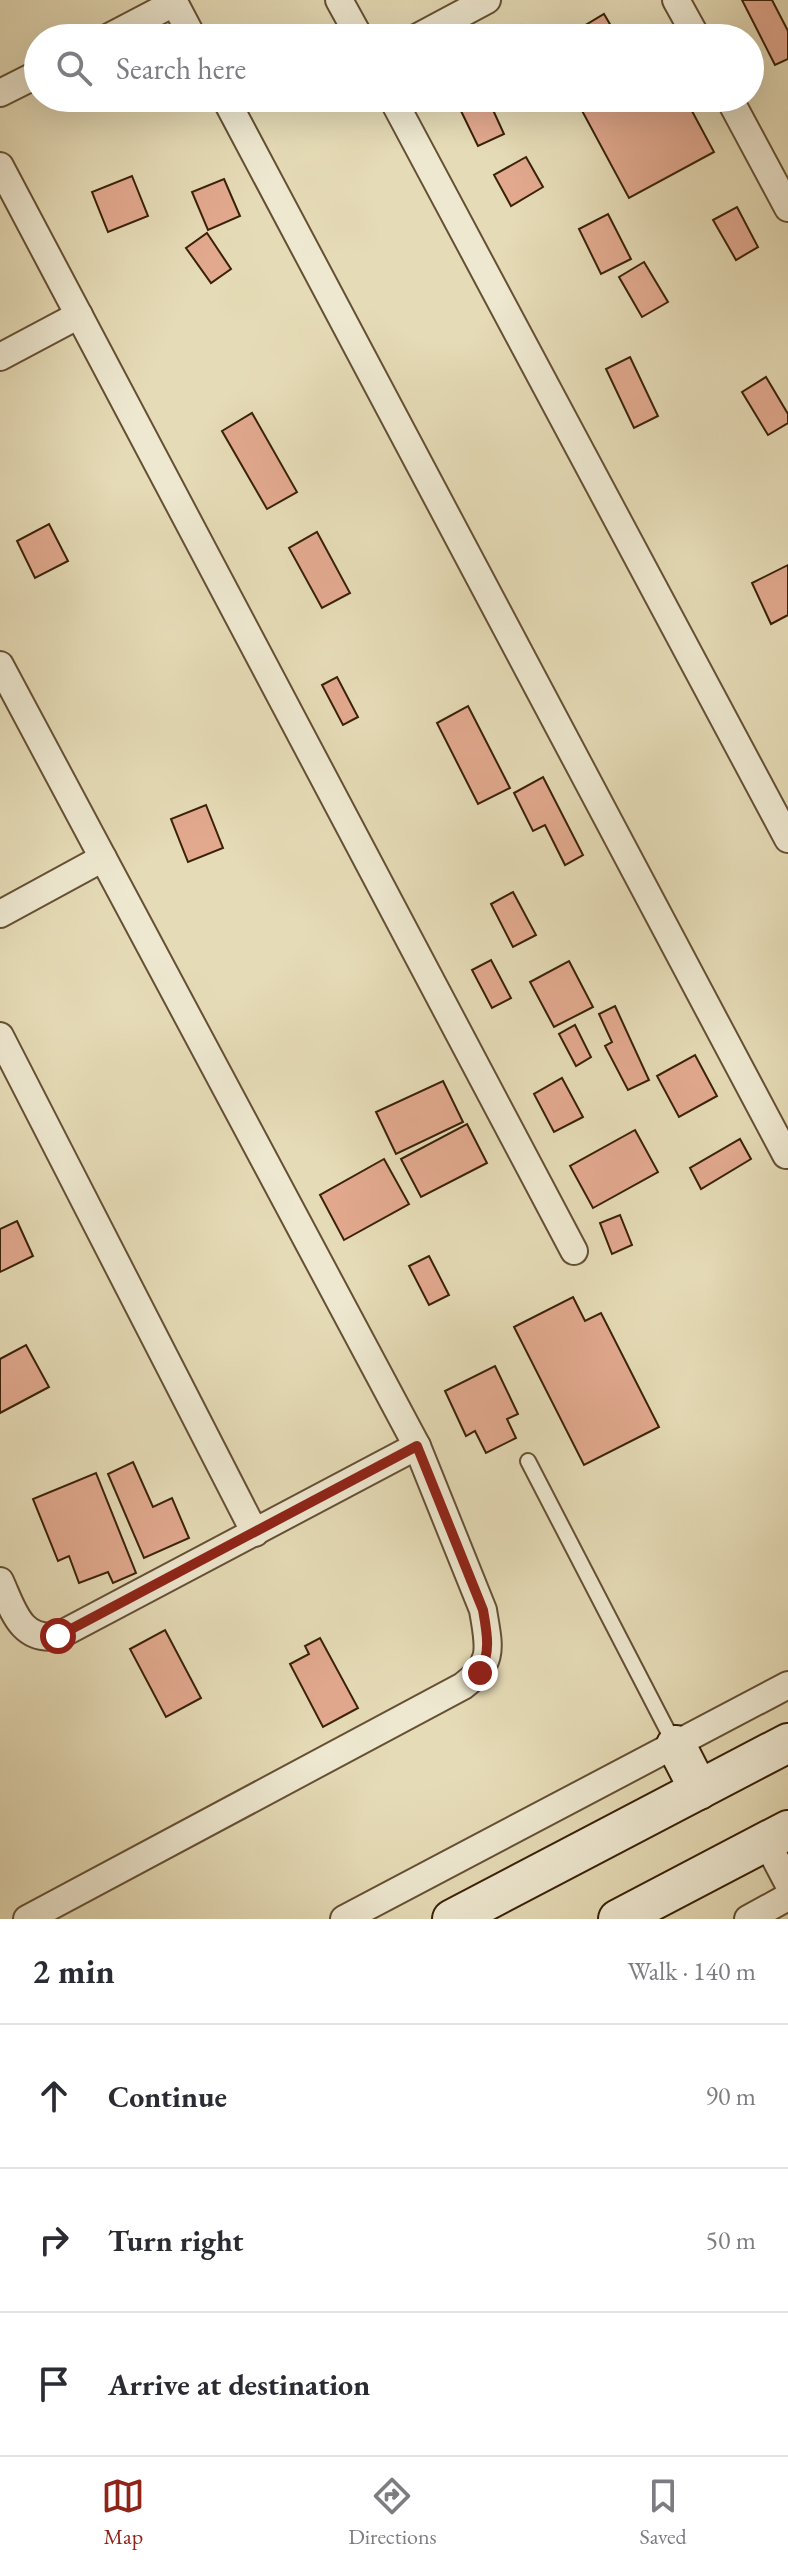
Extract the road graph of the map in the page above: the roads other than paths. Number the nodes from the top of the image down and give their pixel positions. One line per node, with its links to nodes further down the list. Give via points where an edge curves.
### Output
1 (339, 0): 7 (street)
2 (487, 0): 8 (street)
3 (676, 0): 9 (street)
4 (173, 1): 5 (street); 6 (street)
5 (132, 24)
6 (185, 24)
7 (352, 24)
8 (442, 24)
9 (689, 24)
10 (24, 81): 11 (street)
11 (0, 93)
12 (232, 112): 24 (street)
13 (399, 112): 20 (street)
14 (737, 112): 16 (street)
15 (0, 166): 17 (street)
16 (788, 208)
17 (79, 315): 18 (street); 25 (street)
18 (0, 357)
19 (0, 665): 21 (street)
20 (788, 839)
21 (103, 858): 22 (street); 26 (street)
22 (0, 914)
23 (0, 1036): 28 (street)
24 (786, 1155)
25 (574, 1251)
26 (417, 1446): 28 (street); 37 (street, via 483,1610 487,1660 480,1673)
27 (528, 1461): 32 (lane)
28 (255, 1533): 29 (street, via 58,1636 45,1638 25,1629)
29 (0, 1581)
30 (788, 1685): 32 (street)
31 (788, 1743): 33 (street)
32 (676, 1745): 33 (street); 38 (street)
33 (699, 1790): 39 (street)
34 (777, 1836): 35 (street); 40 (street)
35 (788, 1883)
36 (788, 1897): 41 (street)
37 (27, 1919)
38 (344, 1919)
39 (452, 1919)
40 (618, 1919)
41 (748, 1919)

